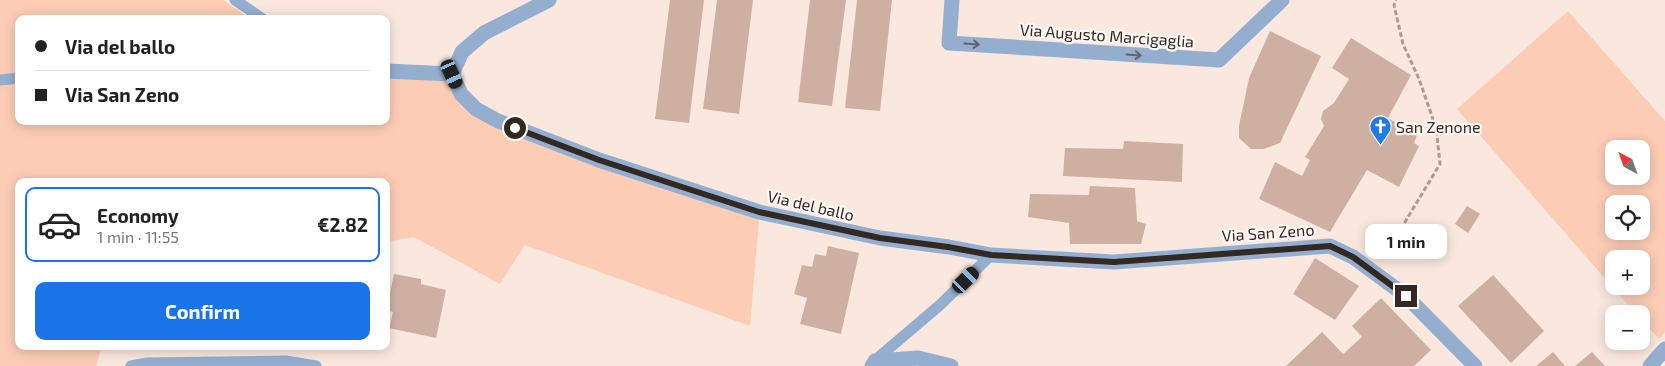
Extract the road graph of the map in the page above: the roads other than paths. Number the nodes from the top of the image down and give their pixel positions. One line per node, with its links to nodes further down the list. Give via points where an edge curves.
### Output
1 (235, 0): 5 (lane)
2 (549, 0): 7 (street, via 484,33 462,52)
3 (952, 0): 4 (street, Via Augusto Marcigaglia, one-way to 4, via 949,43 1219,60)
4 (1282, 0)
5 (257, 15)
6 (390, 72): 7 (street)
7 (452, 74): 11 (street, Via del ballo, via 461,94 476,110 599,160 759,212 880,238)
8 (15, 78): 9 (lane)
9 (0, 80)
10 (1198, 254): 11 (street, Via del ballo, via 1114,262); 14 (street, Via San Zeno, via 1330,246 1353,257 1406,296)
11 (991, 255): 13 (lane)
12 (1665, 349): 18 (street)
13 (872, 364): 17 (street, via 918,358)
14 (1468, 364)
15 (131, 366): 16 (lane, via 146,362 277,361)
16 (316, 366)
17 (951, 366)
18 (1650, 366)

